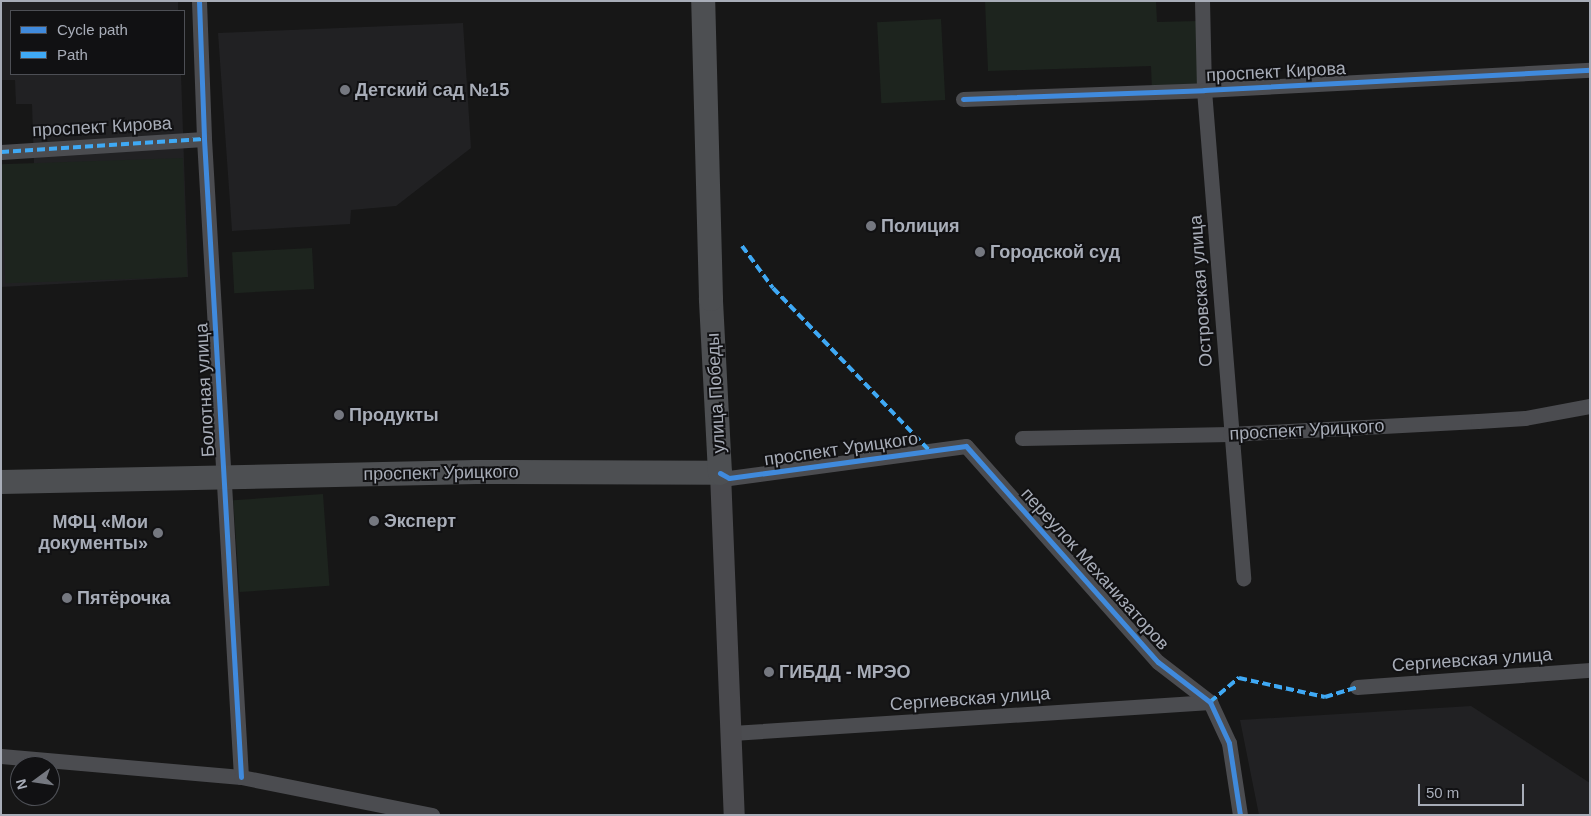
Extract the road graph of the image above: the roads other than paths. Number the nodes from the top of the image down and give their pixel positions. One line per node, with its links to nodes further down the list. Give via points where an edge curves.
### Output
1 (199, 1): 7 (street, Болотная улица)
2 (703, 1): 13 (main road, улица Победы)
3 (1202, 1): 5 (street, Островская улица)
4 (1590, 70): 5 (street, проспект Кирова)
5 (1204, 90): 6 (street, проспект Кирова); 10 (street, Островская улица)
6 (964, 99)
7 (204, 140): 8 (street, проспект Кирова); 14 (street, Болотная улица)
8 (1, 152)
9 (1590, 406): 10 (street, проспект Урицкого, via 1525,418)
10 (1230, 434): 11 (street, проспект Урицкого); 16 (street, Островская улица)
11 (1022, 438)
12 (966, 446): 13 (street, проспект Урицкого, via 729,478); 19 (street, переулок Механизаторов, via 1158,662)
13 (720, 473): 14 (main road, проспект Урицкого, via 476,472); 20 (street, улица Победы)
14 (224, 478): 15 (main road, проспект Урицкого); 22 (street, Болотная улица)
15 (1, 482)
16 (1242, 578)
17 (1590, 670): 18 (street, Сергиевская улица)
18 (1357, 687)
19 (1210, 702): 20 (street, Сергиевская улица); 25 (street, via 1229,743)
20 (732, 733): 24 (street, улица Победы)
21 (1, 756): 22 (street)
22 (241, 777): 23 (street)
23 (432, 815)
24 (734, 815)
25 (1240, 815)

